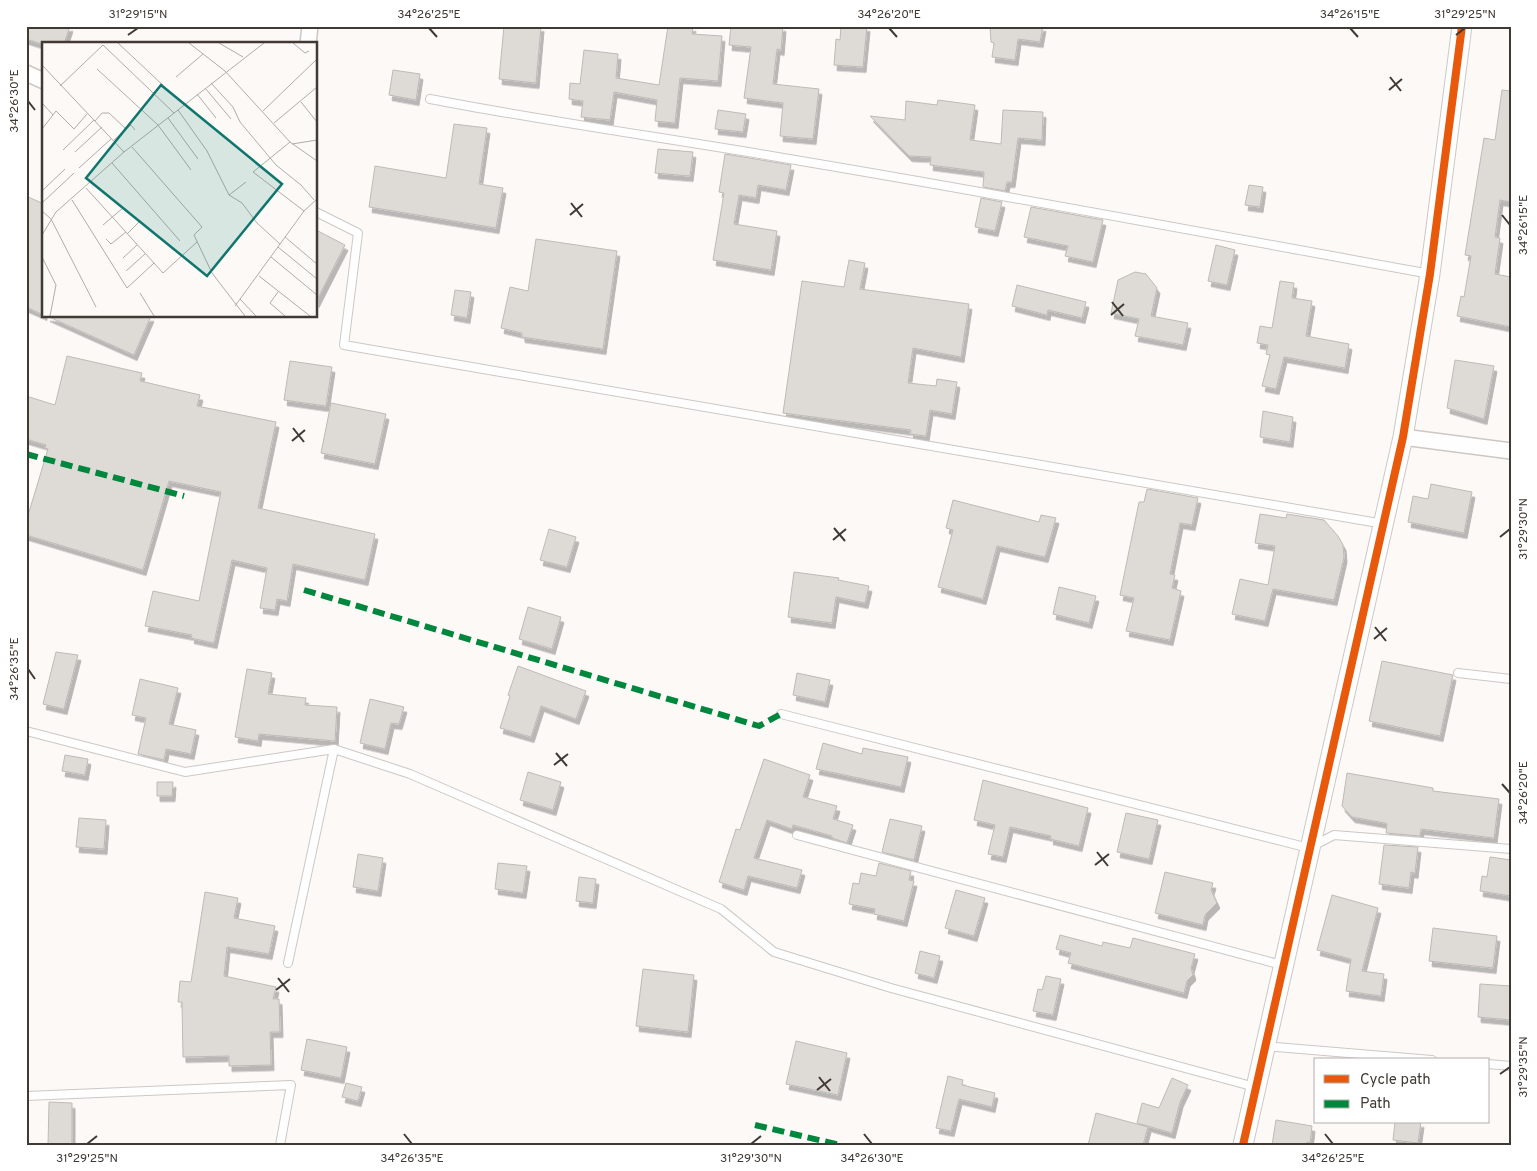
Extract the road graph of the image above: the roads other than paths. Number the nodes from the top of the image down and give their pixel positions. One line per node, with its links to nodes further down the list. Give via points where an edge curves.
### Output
1 (310, 26): 3 (street)
2 (1462, 26): 8 (street)
3 (308, 42)
4 (26, 73): 5 (street)
5 (42, 80)
6 (430, 99): 8 (lane, via 967,189)
7 (318, 213): 11 (lane, via 358,233 344,346)
8 (1430, 274): 9 (street)
9 (1404, 437): 10 (street); 11 (street)
10 (1511, 451)
11 (1384, 524): 18 (street)
12 (1458, 674): 13 (lane)
13 (1511, 679)
14 (781, 714): 18 (lane)
15 (26, 731): 16 (lane, via 185,772)
16 (334, 749): 20 (lane); 26 (lane, via 410,774 721,910 774,952 891,988)
17 (797, 835): 21 (lane)
18 (1309, 848): 19 (lane, via 1334,835); 21 (street)
19 (1511, 849)
20 (288, 963)
21 (1282, 966): 22 (street)
22 (1264, 1046): 23 (lane); 26 (street)
23 (1408, 1058)
24 (1490, 1064): 25 (lane)
25 (1511, 1066)
26 (1255, 1087): 29 (street)
27 (26, 1096): 28 (lane, via 292,1085)
28 (280, 1145)
29 (1243, 1145)

